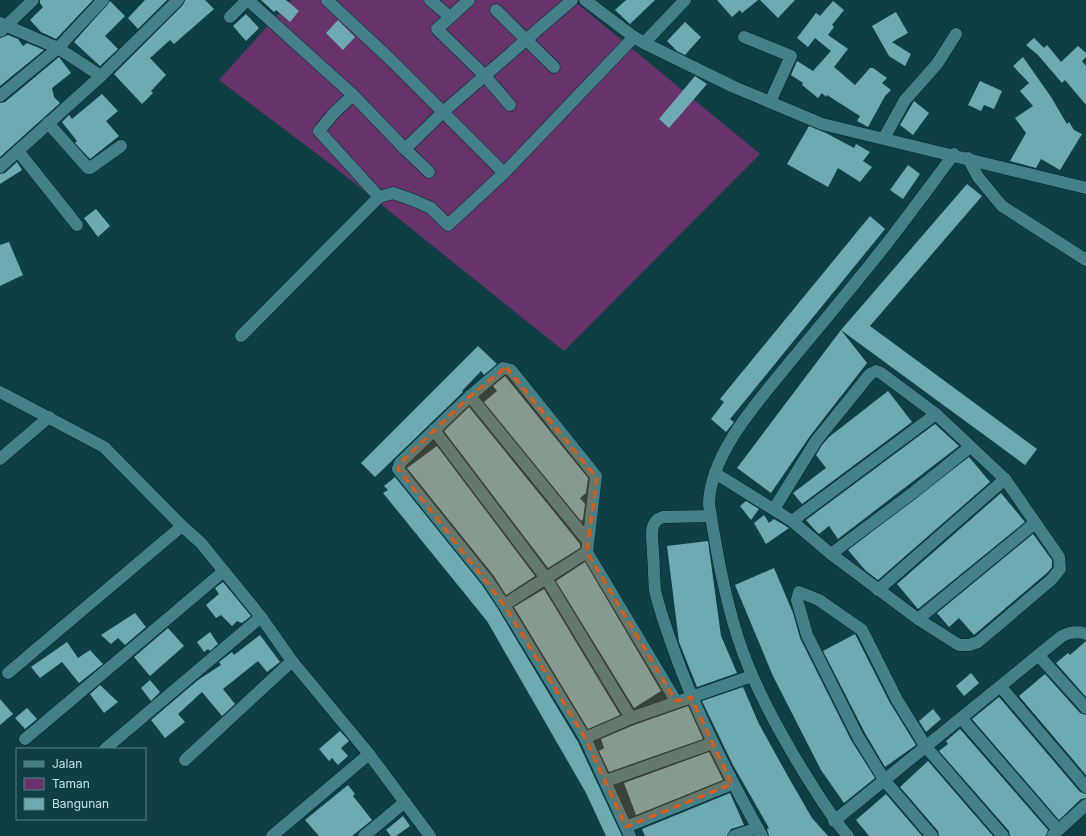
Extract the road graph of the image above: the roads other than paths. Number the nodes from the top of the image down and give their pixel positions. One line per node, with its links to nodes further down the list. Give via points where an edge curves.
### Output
1 (33, 0): 14 (street)
2 (104, 0): 19 (street)
3 (178, 0): 21 (street)
4 (247, 0): 12 (street); 23 (street)
5 (327, 0): 27 (street)
6 (430, 0): 13 (street)
7 (469, 0): 13 (street)
8 (572, 0): 17 (street)
9 (585, 0): 18 (street)
10 (685, 0): 18 (street)
11 (496, 10): 17 (street)
12 (230, 17)
13 (450, 17): 22 (street, via 437,29)
14 (2, 27): 19 (street)
15 (956, 34): 29 (street, via 937,64 905,100)
16 (744, 37): 25 (street, via 790,56)
17 (526, 40): 20 (street); 22 (street)
18 (639, 40): 25 (street); 37 (street)
19 (58, 48): 21 (street); 24 (street)
20 (554, 67)
21 (101, 76): 28 (street)
22 (484, 76): 26 (street); 27 (street)
23 (353, 95): 31 (street); 39 (street, via 319,131)
24 (0, 96)
25 (770, 102): 29 (street, via 822,124)
26 (510, 105)
27 (443, 112): 31 (street); 37 (street)
28 (48, 124): 30 (street, via 88,168); 32 (street)
29 (884, 138): 33 (street)
30 (122, 146)
31 (405, 150): 36 (street)
32 (18, 151): 35 (street); 40 (street)
33 (954, 154): 34 (street); 50 (street, via 873,261 768,390 729,443)
34 (968, 158): 38 (street); 41 (street, via 978,177 1002,206)
35 (0, 167)
36 (429, 172)
37 (504, 174): 39 (street, via 448,225 431,208 413,200 393,193)
38 (1086, 188)
39 (379, 197): 42 (street)
40 (77, 225)
41 (1086, 260)
42 (241, 336)
43 (0, 392): 46 (street)
44 (470, 396): 47 (street); 57 (street); 57 (street, via 503,368 511,370 596,476)
45 (936, 414): 48 (street); 52 (street, via 881,373 876,371 870,374 816,441); 54 (street)
46 (49, 417): 49 (street); 56 (street, via 104,447)
47 (434, 430): 60 (street); 62 (street, via 400,463 398,469 488,581)
48 (970, 447): 51 (street); 58 (street)
49 (0, 459)
50 (715, 473): 52 (street); 53 (street, via 709,496)
51 (1005, 479): 55 (street); 61 (street)
52 (774, 509): 54 (street)
53 (711, 516): 69 (street, via 732,617); 71 (street, via 663,517 657,519 652,527 655,588 660,610)
54 (792, 522): 58 (street)
55 (1035, 523): 64 (street); 64 (street, via 1059,558 1060,569 1052,580 978,642 959,645)
56 (182, 526): 59 (street, via 201,543); 68 (street)
57 (587, 547): 60 (street); 72 (street)
58 (831, 554): 61 (street)
59 (224, 571): 63 (street); 77 (street)
60 (546, 578): 62 (street); 74 (street)
61 (878, 590): 64 (street)
62 (504, 605): 76 (street)
63 (261, 617): 67 (street); 80 (street)
64 (918, 619)
65 (1086, 634): 66 (street, via 1069,633 1062,636)
66 (1039, 656): 70 (street); 73 (street)
67 (292, 661): 81 (street); 82 (street)
68 (8, 673)
69 (752, 676): 71 (street); 89 (street, via 784,740)
70 (1001, 687): 75 (street); 86 (street)
71 (691, 697): 72 (street); 78 (street)
72 (676, 702): 74 (street)
73 (1086, 708)
74 (631, 718): 76 (street)
75 (962, 719): 79 (street); 92 (street)
76 (584, 738): 83 (street)
77 (25, 739)
78 (712, 743): 83 (street); 85 (street)
79 (926, 746): 84 (street); 84 (street, via 897,700 862,630 819,600 799,592 797,600 807,635 858,736); 99 (street)
80 (106, 748)
81 (369, 754): 87 (street); 93 (street)
82 (185, 760)
83 (606, 781): 90 (street)
84 (885, 781): 89 (street); 98 (street)
85 (732, 784): 90 (street); 91 (street)
86 (1086, 787)
87 (405, 802): 94 (street); 95 (street)
88 (1084, 810): 92 (street)
89 (834, 821): 97 (street)
90 (628, 831)
91 (760, 832): 96 (street)
92 (1055, 833)
93 (272, 836)
94 (364, 836)
95 (430, 836)
96 (734, 836)
97 (848, 836)
98 (932, 836)
99 (1003, 836)

